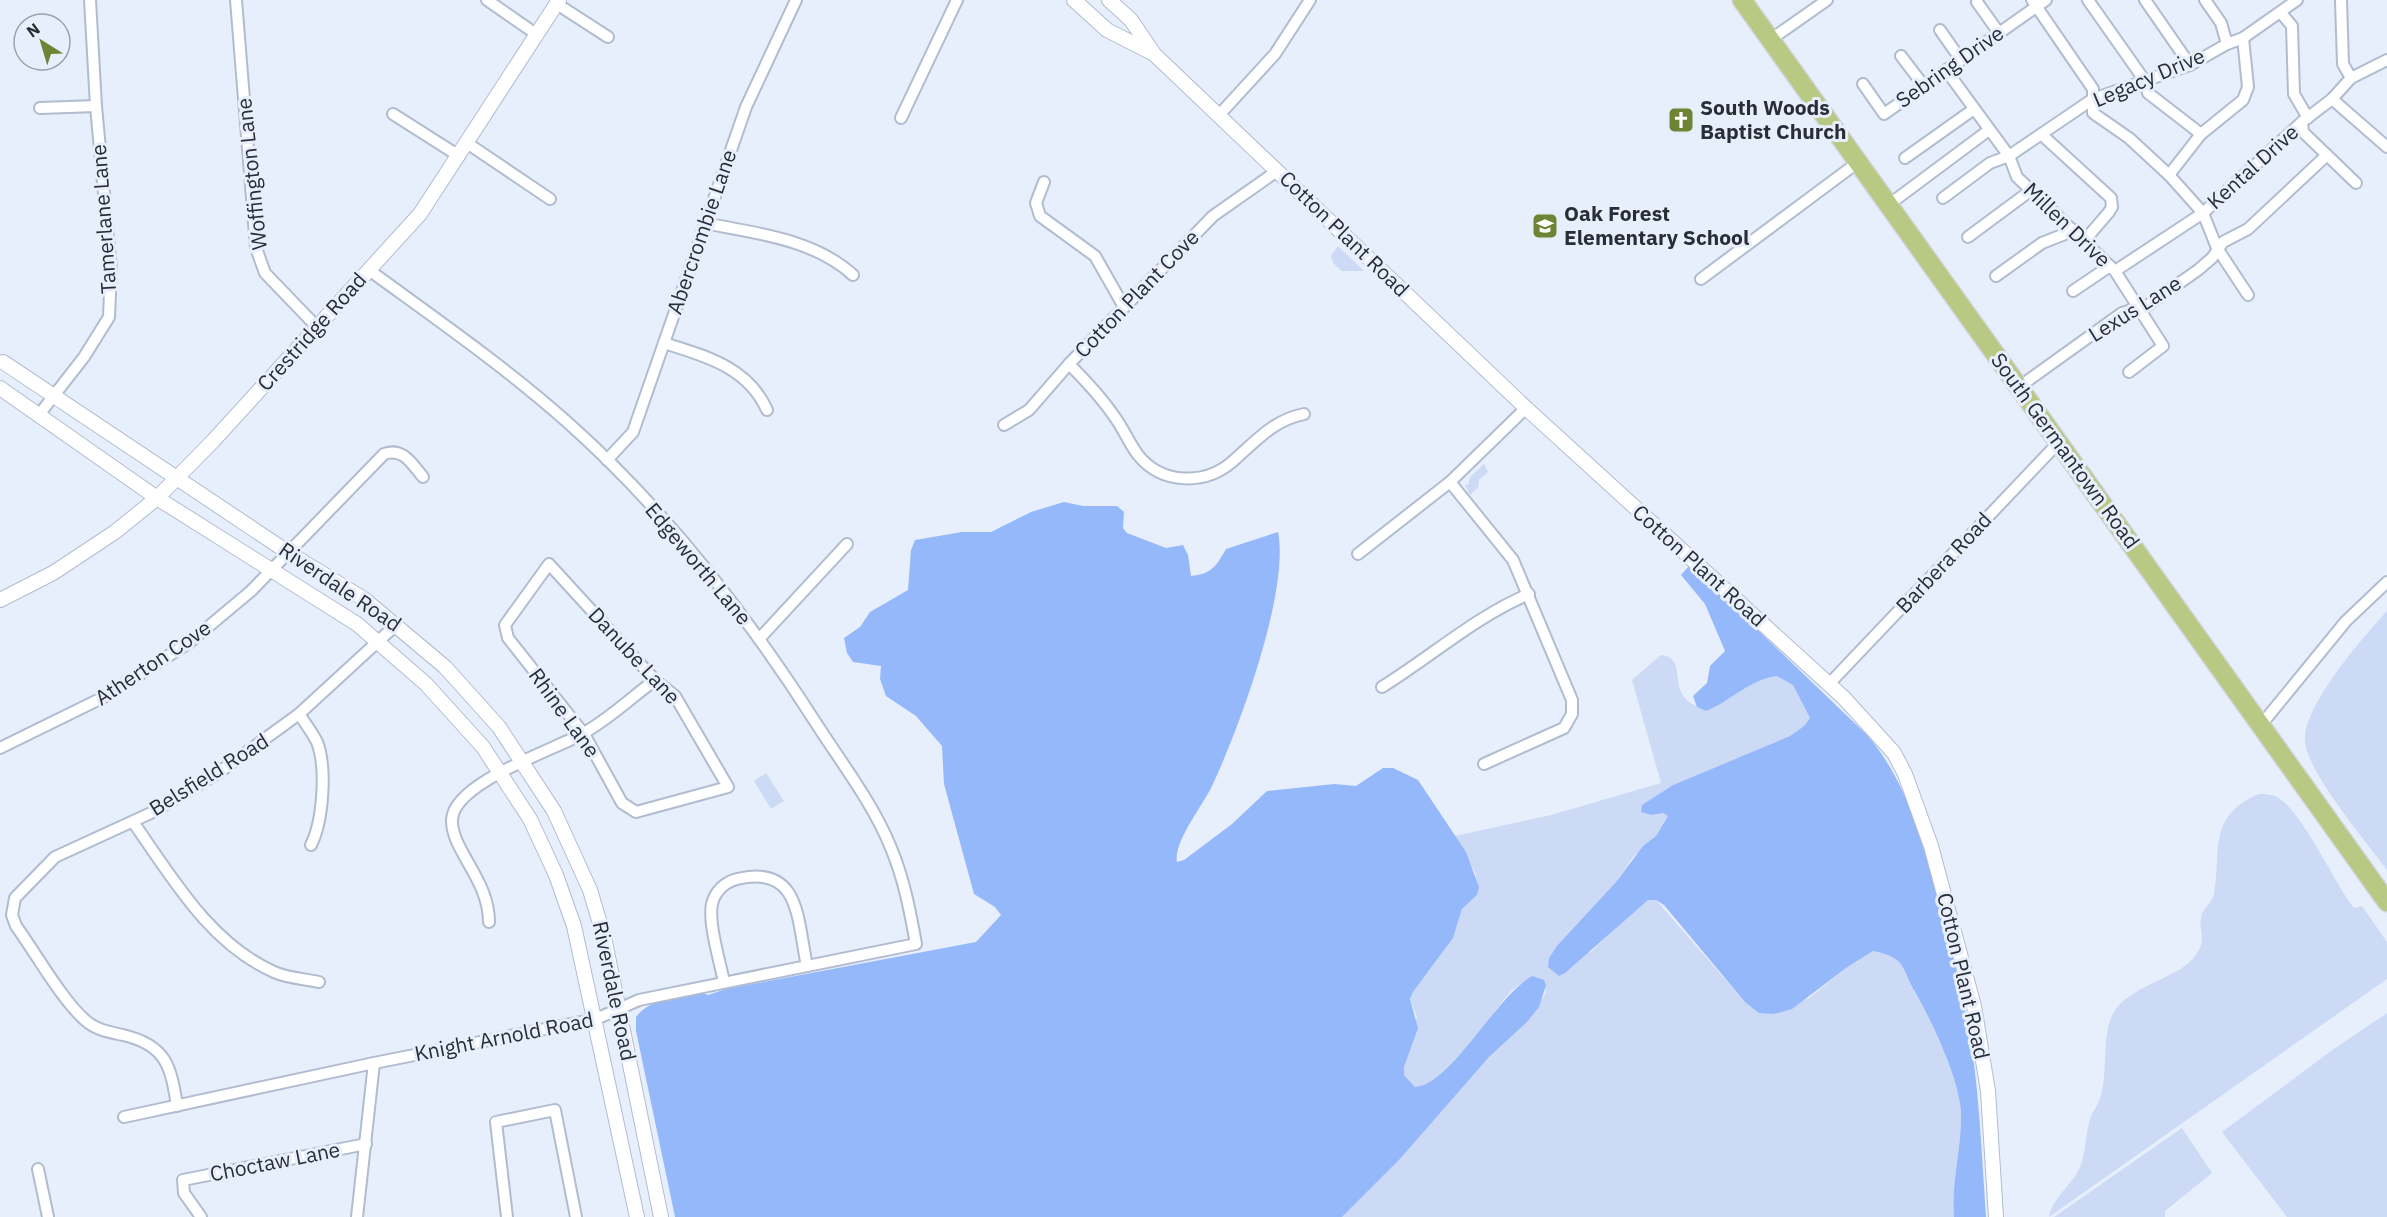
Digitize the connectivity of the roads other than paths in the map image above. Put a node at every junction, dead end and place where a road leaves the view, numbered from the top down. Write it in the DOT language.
graph roads {
  1 [pos="90,0"];
  2 [pos="236,0"];
  3 [pos="487,0"];
  4 [pos="796,0"];
  5 [pos="957,0"];
  6 [pos="1074,0"];
  7 [pos="1109,0"];
  8 [pos="1310,0"];
  9 [pos="1742,0"];
  10 [pos="1827,0"];
  11 [pos="2088,0"];
  12 [pos="2145,0"];
  13 [pos="2205,0"];
  14 [pos="2297,0"];
  15 [pos="2341,0"];
  16 [pos="558,2"];
  17 [pos="1977,2"];
  18 [pos="2038,2"];
  19 [pos="2281,13"];
  20 [pos="1940,30"];
  21 [pos="1999,33"];
  22 [pos="536,34"];
  23 [pos="608,37"];
  24 [pos="2243,38"];
  25 [pos="1770,40"];
  26 [pos="2227,44"];
  27 [pos="1154,54"];
  28 [pos="1901,56"];
  29 [pos="1961,60"];
  30 [pos="2387,60"];
  31 [pos="2190,64"];
  32 [pos="1946,70"];
  33 [pos="2351,78"];
  34 [pos="2145,81"];
  35 [pos="1863,84"];
  36 [pos="1924,86"];
  37 [pos="2093,99"];
  38 [pos="2332,99"];
  39 [pos="96,106"];
  40 [pos="40,108"];
  41 [pos="1974,109"];
  42 [pos="393,114"];
  43 [pos="1220,114"];
  44 [pos="901,118"];
  45 [pos="2305,120"];
  46 [pos="1989,130"];
  47 [pos="2041,134"];
  48 [pos="2201,134"];
  49 [pos="467,144"];
  50 [pos="2387,147"];
  51 [pos="2326,155"];
  52 [pos="459,156"];
  53 [pos="2009,156"];
  54 [pos="1905,158"];
  55 [pos="1857,163"];
  56 [pos="1277,171"];
  57 [pos="2169,175"];
  58 [pos="1044,182"];
  59 [pos="2356,183"];
  60 [pos="2030,191"];
  61 [pos="1943,198"];
  62 [pos="550,199"];
  63 [pos="1887,206"];
  64 [pos="2203,213"];
  65 [pos="704,223"];
  66 [pos="2074,230"];
  67 [pos="1968,237"];
  68 [pos="2085,240"];
  69 [pos="2217,248"];
  70 [pos="2112,268"];
  71 [pos="369,270"];
  72 [pos="853,275"];
  73 [pos="1996,276"];
  74 [pos="1701,279"];
  75 [pos="2073,291"];
  76 [pos="2248,295"];
  77 [pos="1124,307"];
  78 [pos="2137,308"];
  79 [pos="316,326"];
  80 [pos="664,343"];
  81 [pos="1,364"];
  82 [pos="1069,364"];
  83 [pos="2129,372"];
  84 [pos="2019,387"];
  85 [pos="0,388"];
  86 [pos="52,397"];
  87 [pos="1526,408"];
  88 [pos="767,410"];
  89 [pos="1304,414"];
  90 [pos="38,416"];
  91 [pos="1004,424"];
  92 [pos="2060,441"];
  93 [pos="607,460"];
  94 [pos="423,477"];
  95 [pos="176,478"];
  96 [pos="1450,482"];
  97 [pos="157,498"];
  98 [pos="847,544"];
  99 [pos="289,553"];
  100 [pos="1358,554"];
  101 [pos="549,564"];
  102 [pos="271,571"];
  103 [pos="2387,582"];
  104 [pos="1529,594"];
  105 [pos="0,600"];
  106 [pos="397,624"];
  107 [pos="759,639"];
  108 [pos="379,641"];
  109 [pos="656,680"];
  110 [pos="1829,684"];
  111 [pos="1382,687"];
  112 [pos="299,714"];
  113 [pos="2261,725"];
  114 [pos="584,734"];
  115 [pos="0,748"];
  116 [pos="523,762"];
  117 [pos="1484,764"];
  118 [pos="501,774"];
  119 [pos="728,787"];
  120 [pos="133,822"];
  121 [pos="311,845"];
  122 [pos="2387,902"];
  123 [pos="489,922"];
  124 [pos="916,944"];
  125 [pos="807,966"];
  126 [pos="319,982"];
  127 [pos="724,982"];
  128 [pos="619,1011"];
  129 [pos="596,1019"];
  130 [pos="374,1063"];
  131 [pos="177,1106"];
  132 [pos="124,1117"];
  133 [pos="366,1144"];
  134 [pos="38,1169"];
  135 [pos="48,1217"];
  136 [pos="201,1217"];
  137 [pos="357,1217"];
  138 [pos="507,1217"];
  139 [pos="576,1217"];
  140 [pos="637,1217"];
  141 [pos="661,1217"];
  142 [pos="1996,1217"];
  1 -- 39 [label="street, Tamerlane Lane"];
  2 -- 79 [label="street, Woffington Lane"];
  3 -- 22 [label="street"];
  4 -- 65 [label="street, Abercrombie Lane"];
  5 -- 44 [label="street"];
  6 -- 27 [label="street, Cotton Plant Road"];
  7 -- 27 [label="street, Cotton Plant Road"];
  8 -- 43 [label="street"];
  9 -- 25 [label="main road, South Germantown Road"];
  10 -- 25 [label="street"];
  11 -- 34 [label="street"];
  12 -- 31 [label="street"];
  13 -- 26 [label="street"];
  14 -- 19 [label="street, Legacy Drive"];
  15 -- 33 [label="street"];
  16 -- 22 [label="street, Crestridge Road"];
  16 -- 23 [label="street"];
  17 -- 21 [label="street"];
  18 -- 21 [label="street, Sebring Drive"];
  18 -- 37 [label="street"];
  19 -- 24 [label="street, Legacy Drive"];
  19 -- 45 [label="street"];
  20 -- 29 [label="street"];
  21 -- 29 [label="street, Sebring Drive"];
  22 -- 49 [label="street, Crestridge Road"];
  24 -- 26 [label="street, Legacy Drive"];
  24 -- 48 [label="street"];
  25 -- 55 [label="main road, South Germantown Road"];
  26 -- 31 [label="street, Legacy Drive"];
  27 -- 43 [label="street, Cotton Plant Road"];
  28 -- 36 [label="street"];
  29 -- 32 [label="street, Sebring Drive"];
  30 -- 33 [label="street, Kental Drive"];
  31 -- 34 [label="street, Legacy Drive"];
  32 -- 36 [label="street, Sebring Drive"];
  32 -- 41 [label="street, Millen Drive"];
  33 -- 38 [label="street, Kental Drive"];
  34 -- 37 [label="street, Legacy Drive"];
  34 -- 48 [label="street"];
  35 -- 36 [label="street, Sebring Drive"];
  37 -- 47 [label="street, Legacy Drive"];
  37 -- 57 [label="street"];
  38 -- 45 [label="street, Kental Drive"];
  38 -- 50 [label="street"];
  39 -- 40 [label="street"];
  39 -- 86 [label="street, Tamerlane Lane"];
  41 -- 46 [label="street, Millen Drive"];
  41 -- 54 [label="street"];
  42 -- 52 [label="street"];
  43 -- 56 [label="street, Cotton Plant Road"];
  45 -- 51 [label="street"];
  45 -- 64 [label="street, Kental Drive"];
  46 -- 53 [label="street, Millen Drive"];
  46 -- 63 [label="street"];
  47 -- 53 [label="street, Legacy Drive"];
  47 -- 68 [label="street"];
  48 -- 57 [label="street"];
  49 -- 52 [label="street, Crestridge Road"];
  49 -- 62 [label="street"];
  51 -- 59 [label="street"];
  51 -- 69 [label="street, Lexus Lane"];
  52 -- 71 [label="street, Crestridge Road"];
  53 -- 60 [label="street, Millen Drive"];
  53 -- 61 [label="street, Legacy Drive"];
  55 -- 63 [label="main road, South Germantown Road"];
  55 -- 74 [label="street"];
  56 -- 77 [label="street, Cotton Plant Cove"];
  56 -- 87 [label="street, Cotton Plant Road"];
  57 -- 64 [label="street"];
  58 -- 77 [label="street"];
  60 -- 66 [label="street, Millen Drive"];
  60 -- 67 [label="street"];
  63 -- 84 [label="main road, South Germantown Road"];
  64 -- 69 [label="street"];
  64 -- 70 [label="street, Kental Drive"];
  65 -- 72 [label="street"];
  65 -- 80 [label="street, Abercrombie Lane"];
  66 -- 68 [label="street, Millen Drive"];
  66 -- 73 [label="street"];
  68 -- 70 [label="street, Millen Drive"];
  69 -- 76 [label="street"];
  69 -- 78 [label="street, Lexus Lane"];
  70 -- 75 [label="street, Kental Drive"];
  70 -- 78 [label="street, Millen Drive"];
  71 -- 79 [label="street, Crestridge Road"];
  71 -- 93 [label="street, Edgeworth Lane"];
  77 -- 82 [label="street, Cotton Plant Cove"];
  78 -- 83 [label="street, Millen Drive"];
  78 -- 84 [label="street, Lexus Lane"];
  79 -- 95 [label="street, Crestridge Road"];
  80 -- 88 [label="street"];
  80 -- 93 [label="street, Abercrombie Lane"];
  81 -- 86 [label="street, Riverdale Road"];
  82 -- 89 [label="street"];
  82 -- 91 [label="street, Cotton Plant Cove"];
  84 -- 92 [label="main road, South Germantown Road"];
  85 -- 90 [label="street, Riverdale Road"];
  86 -- 90 [label="street, Tamerlane Lane"];
  86 -- 95 [label="street, Riverdale Road"];
  87 -- 96 [label="street"];
  87 -- 110 [label="street, Cotton Plant Road"];
  90 -- 97 [label="street, Riverdale Road"];
  92 -- 110 [label="street, Barbera Road"];
  92 -- 113 [label="main road, South Germantown Road"];
  93 -- 107 [label="street, Edgeworth Lane"];
  94 -- 99 [label="street, Atherton Cove"];
  95 -- 97 [label="street, Crestridge Road"];
  95 -- 99 [label="street, Riverdale Road"];
  96 -- 100 [label="street"];
  96 -- 104 [label="street"];
  97 -- 102 [label="street, Riverdale Road"];
  97 -- 105 [label="street, Crestridge Road"];
  98 -- 107 [label="street"];
  99 -- 102 [label="street, Atherton Cove"];
  99 -- 106 [label="street, Riverdale Road"];
  101 -- 109 [label="street, Danube Lane"];
  101 -- 114 [label="street, Rhine Lane"];
  102 -- 108 [label="street, Riverdale Road"];
  102 -- 115 [label="street, Atherton Cove"];
  103 -- 113 [label="street"];
  104 -- 111 [label="street"];
  104 -- 117 [label="street"];
  106 -- 108 [label="street, Belsfield Road"];
  106 -- 116 [label="street, Riverdale Road"];
  107 -- 124 [label="street, Edgeworth Lane"];
  108 -- 112 [label="street, Belsfield Road"];
  108 -- 118 [label="street, Riverdale Road"];
  109 -- 114 [label="street"];
  109 -- 119 [label="street, Danube Lane"];
  110 -- 142 [label="street, Cotton Plant Road"];
  112 -- 120 [label="street, Belsfield Road"];
  112 -- 121 [label="street"];
  113 -- 122 [label="main road, South Germantown Road"];
  114 -- 116 [label="street"];
  114 -- 119 [label="street, Rhine Lane"];
  116 -- 118 [label="street"];
  116 -- 128 [label="street, Riverdale Road"];
  118 -- 123 [label="street"];
  118 -- 129 [label="street, Riverdale Road"];
  120 -- 126 [label="street"];
  120 -- 131 [label="street, Belsfield Road"];
  124 -- 125 [label="street, Knight Arnold Road"];
  125 -- 127 [label="street, Knight Arnold Road"];
  125 -- 127 [label="street"];
  127 -- 128 [label="street, Knight Arnold Road"];
  128 -- 129 [label="street, Knight Arnold Road"];
  128 -- 141 [label="street, Riverdale Road"];
  129 -- 130 [label="street, Knight Arnold Road"];
  129 -- 140 [label="street, Riverdale Road"];
  130 -- 131 [label="street, Knight Arnold Road"];
  130 -- 133 [label="street"];
  131 -- 132 [label="street, Knight Arnold Road"];
  133 -- 136 [label="street, Choctaw Lane"];
  133 -- 137 [label="street"];
  134 -- 135 [label="street"];
  138 -- 139 [label="street"];
}
